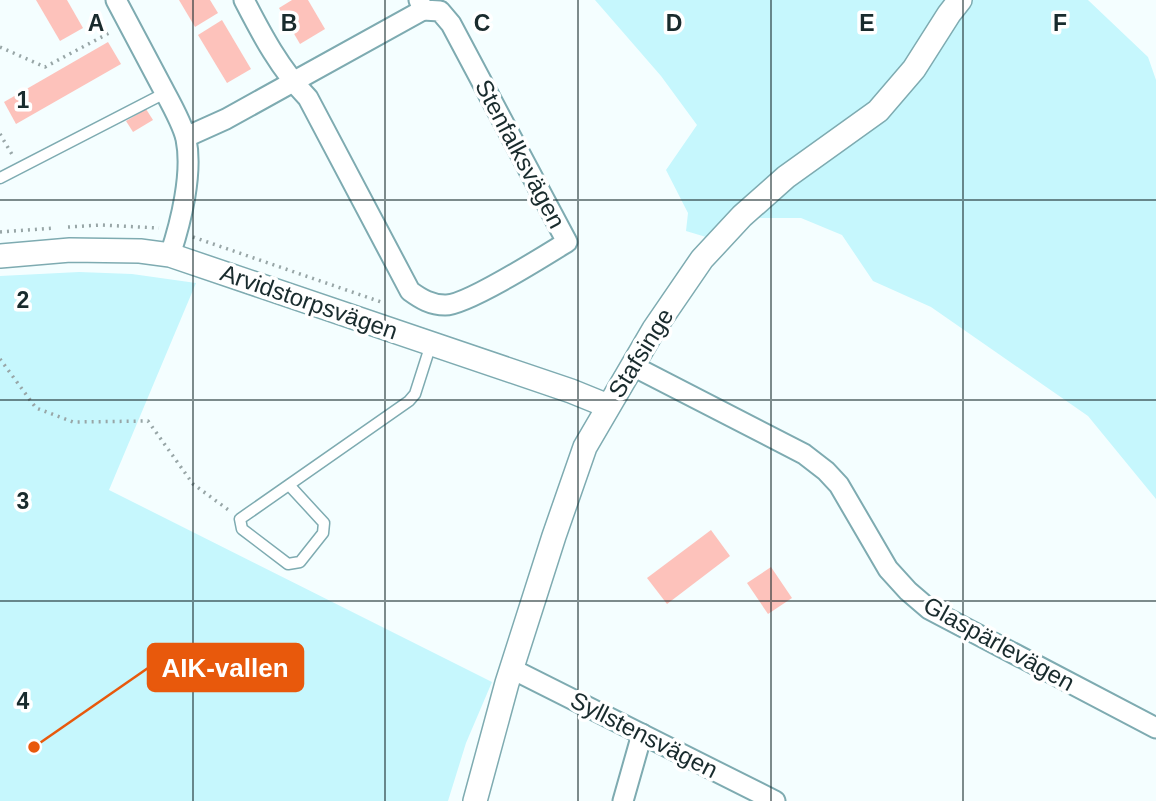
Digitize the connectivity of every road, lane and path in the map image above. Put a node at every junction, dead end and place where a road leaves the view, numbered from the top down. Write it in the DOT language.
graph roads {
  1 [pos="116,0"];
  2 [pos="244,0"];
  3 [pos="960,0"];
  4 [pos="421,5"];
  5 [pos="128,23"];
  6 [pos="0,47"];
  7 [pos="293,83"];
  8 [pos="165,93"];
  9 [pos="0,134"];
  10 [pos="186,137"];
  11 [pos="20,167"];
  12 [pos="0,178"];
  13 [pos="170,255"];
  14 [pos="0,256"];
  15 [pos="431,344"];
  16 [pos="0,359"];
  17 [pos="633,366"];
  18 [pos="608,406"];
  19 [pos="289,485"];
  20 [pos="240,519"];
  21 [pos="512,669"];
  22 [pos="1156,729"];
  23 [pos="642,734"];
  24 [pos="475,801"];
  25 [pos="622,801"];
  26 [pos="775,801"];
  1 -- 5 [label="street"];
  2 -- 7 [label="street, Stenfalksvägen"];
  3 -- 17 [label="street, Stafsinge"];
  4 -- 7 [label="street, Stenfalksvägen"];
  4 -- 7 [label="street, Stenfalksvägen"];
  5 -- 6 [label="path"];
  5 -- 8 [label="street"];
  7 -- 10 [label="street, Stenfalksvägen"];
  8 -- 10 [label="street"];
  8 -- 11 [label="lane"];
  9 -- 11 [label="path"];
  10 -- 13 [label="street"];
  11 -- 12 [label="lane"];
  13 -- 14 [label="street, Arvidstorpsvägen"];
  13 -- 15 [label="street, Arvidstorpsvägen"];
  15 -- 18 [label="street, Arvidstorpsvägen"];
  15 -- 19 [label="lane"];
  16 -- 20 [label="path"];
  17 -- 18 [label="street, Stafsinge"];
  17 -- 22 [label="street, Glaspärlevägen"];
  18 -- 21 [label="street, Stafsinge"];
  19 -- 20 [label="lane"];
  19 -- 20 [label="lane"];
  21 -- 23 [label="street, Syllstensvägen"];
  21 -- 24 [label="street, Stafsinge"];
  23 -- 25 [label="street"];
  23 -- 26 [label="street, Syllstensvägen"];
}
